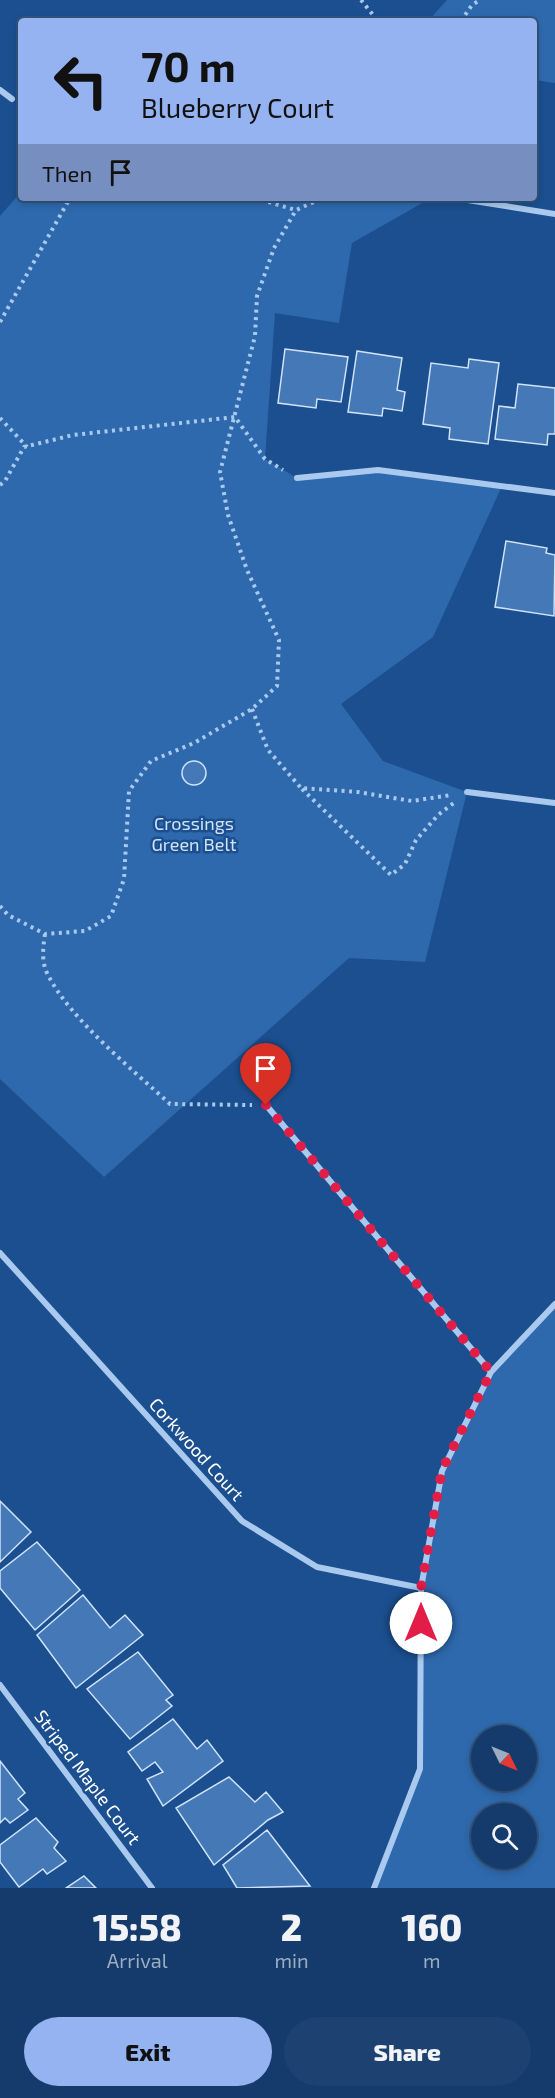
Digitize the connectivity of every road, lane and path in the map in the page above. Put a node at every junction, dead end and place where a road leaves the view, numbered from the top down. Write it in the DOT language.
graph roads {
  1 [pos="361,0"];
  2 [pos="480,0"];
  3 [pos="376,18"];
  4 [pos="463,18"];
  5 [pos="0,90"];
  6 [pos="12,99"];
  7 [pos="68,201"];
  8 [pos="264,201"];
  9 [pos="316,201"];
  10 [pos="475,201"];
  11 [pos="296,210"];
  12 [pos="555,213"];
  13 [pos="0,322"];
  14 [pos="235,417"];
  15 [pos="0,418"];
  16 [pos="27,447"];
  17 [pos="297,478"];
  18 [pos="0,485"];
  19 [pos="555,493"];
  20 [pos="252,709"];
  21 [pos="301,788"];
  22 [pos="467,792"];
  23 [pos="555,803"];
  24 [pos="0,906"];
  25 [pos="45,934"];
  26 [pos="266,1105"];
  27 [pos="0,1253"];
  28 [pos="555,1304"];
  29 [pos="491,1372"];
  30 [pos="421,1588"];
  31 [pos="0,1685"];
  32 [pos="152,1888"];
  33 [pos="374,1888"];
  1 -- 3 [label="path"];
  2 -- 4 [label="path"];
  5 -- 6 [label="street"];
  7 -- 13 [label="path"];
  8 -- 11 [label="path"];
  9 -- 11 [label="path"];
  10 -- 12 [label="street"];
  11 -- 14 [label="path"];
  14 -- 16 [label="path"];
  14 -- 17 [label="path"];
  14 -- 20 [label="path"];
  15 -- 16 [label="path"];
  16 -- 18 [label="path"];
  17 -- 19 [label="street"];
  20 -- 21 [label="path"];
  20 -- 25 [label="path"];
  21 -- 22 [label="path"];
  21 -- 22 [label="path"];
  22 -- 23 [label="street"];
  24 -- 25 [label="path"];
  25 -- 26 [label="path"];
  26 -- 29 [label="street"];
  27 -- 30 [label="street, Corkwood Court"];
  28 -- 29 [label="street"];
  29 -- 30 [label="street"];
  30 -- 33 [label="street"];
  31 -- 32 [label="street, Striped Maple Court"];
}
